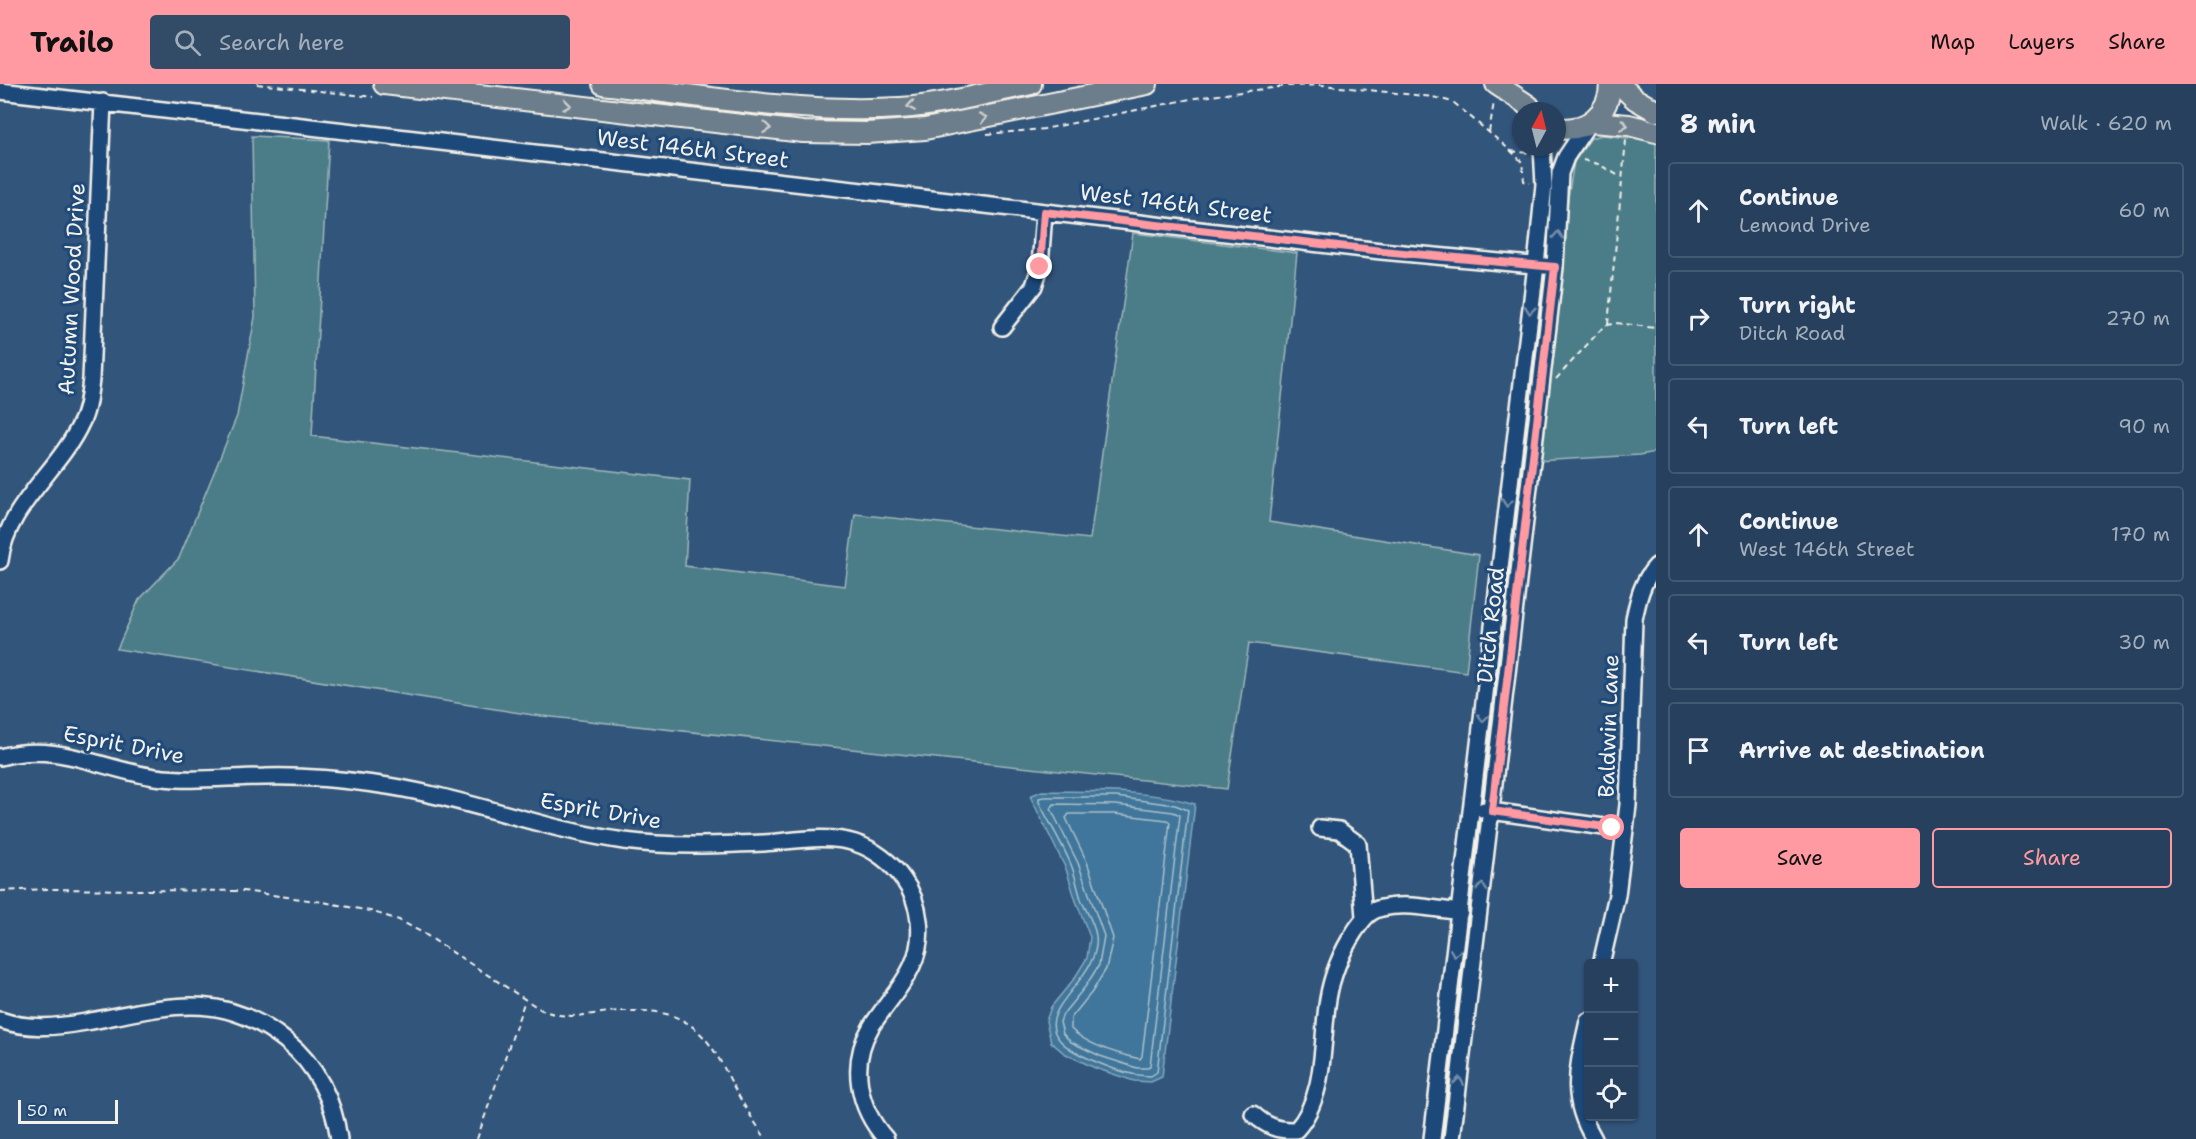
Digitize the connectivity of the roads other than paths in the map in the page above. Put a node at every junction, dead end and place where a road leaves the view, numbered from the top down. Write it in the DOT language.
graph roads {
  1 [pos="384,84"];
  2 [pos="603,84"];
  3 [pos="1031,84"];
  4 [pos="1147,84"];
  5 [pos="1524,84"];
  6 [pos="1610,84"];
  7 [pos="1619,84"];
  8 [pos="0,91"];
  9 [pos="1495,91"];
  10 [pos="103,102"];
  11 [pos="1517,102"];
  12 [pos="1528,102"];
  13 [pos="1656,111"];
  14 [pos="1590,123"];
  15 [pos="1566,128"];
  16 [pos="1656,132"];
  17 [pos="1538,156"];
  18 [pos="1044,212"];
  19 [pos="1536,265"];
  20 [pos="1555,267"];
  21 [pos="1002,327"];
  22 [pos="0,561"];
  23 [pos="1656,566"];
  24 [pos="0,757"];
  25 [pos="1472,809"];
  26 [pos="1492,811"];
  27 [pos="1320,828"];
  28 [pos="1625,830"];
  29 [pos="1460,912"];
  30 [pos="1364,917"];
  31 [pos="1602,959"];
  32 [pos="0,1020"];
  33 [pos="1584,1042"];
  34 [pos="1253,1114"];
  35 [pos="339,1139"];
  36 [pos="886,1139"];
  37 [pos="1432,1139"];
  38 [pos="1452,1139"];
  39 [pos="1594,1139"];
  1 -- 4 [label="main road, West 146th Street, one-way"];
  3 -- 2 [label="main road, one-way"];
  5 -- 12 [label="main road"];
  6 -- 14 [label="main road"];
  7 -- 13 [label="main road"];
  8 -- 10 [label="street, West 146th Street"];
  9 -- 11 [label="main road"];
  10 -- 18 [label="street, West 146th Street"];
  10 -- 22 [label="street, Autumn Wood Drive"];
  14 -- 15 [label="main road"];
  14 -- 16 [label="main road, one-way"];
  20 -- 14 [label="street, Ditch Road, one-way"];
  17 -- 19 [label="street, Ditch Road"];
  18 -- 19 [label="street, West 146th Street"];
  18 -- 21 [label="street"];
  19 -- 20 [label="street, West 146th Street"];
  19 -- 25 [label="street, Ditch Road, one-way"];
  20 -- 26 [label="street, Ditch Road"];
  23 -- 28 [label="street, Baldwin Lane"];
  24 -- 36 [label="street, Esprit Drive"];
  25 -- 26 [label="street"];
  25 -- 29 [label="street, Ditch Road"];
  26 -- 28 [label="street"];
  38 -- 26 [label="street, Ditch Road, one-way"];
  27 -- 30 [label="street"];
  28 -- 31 [label="street, Baldwin Lane"];
  29 -- 30 [label="street"];
  29 -- 37 [label="street, Ditch Road, one-way"];
  30 -- 34 [label="street"];
  32 -- 35 [label="street"];
  33 -- 39 [label="street"];
}
